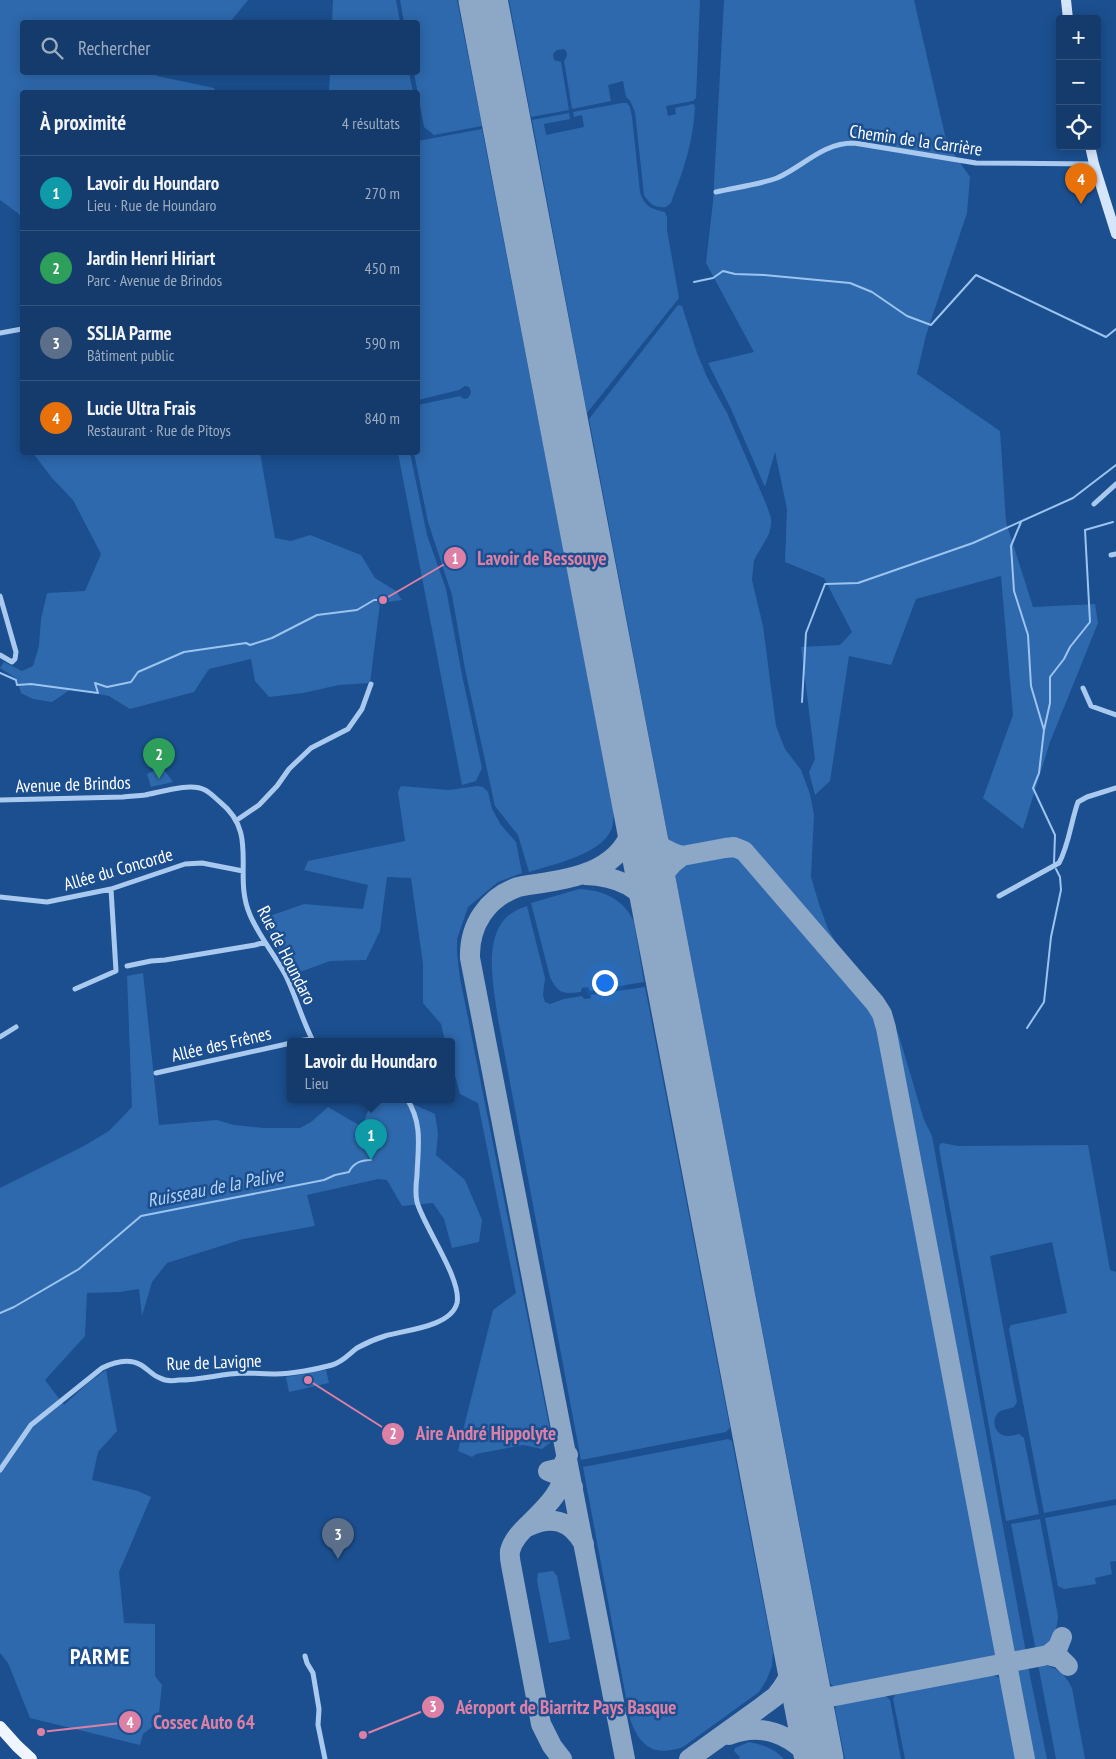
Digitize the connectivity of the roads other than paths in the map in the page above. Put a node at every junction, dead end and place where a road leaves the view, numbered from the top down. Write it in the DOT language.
graph roads {
  1 [pos="1066,0"];
  2 [pos="1068,15"];
  3 [pos="1091,150"];
  4 [pos="1094,164"];
  5 [pos="716,192"];
  6 [pos="1116,234"];
  7 [pos="20,329"];
  8 [pos="0,333"];
  9 [pos="1116,484"];
  10 [pos="1094,504"];
  11 [pos="0,596"];
  12 [pos="0,655"];
  13 [pos="371,684"];
  14 [pos="1082,688"];
  15 [pos="1116,715"];
  16 [pos="1116,788"];
  17 [pos="0,800"];
  18 [pos="236,820"];
  19 [pos="243,871"];
  20 [pos="111,888"];
  21 [pos="999,896"];
  22 [pos="0,897"];
  23 [pos="265,942"];
  24 [pos="127,966"];
  25 [pos="75,989"];
  26 [pos="16,1027"];
  27 [pos="0,1037"];
  28 [pos="311,1038"];
  29 [pos="287,1043"];
  30 [pos="156,1073"];
  31 [pos="410,1103"];
  32 [pos="0,1470"];
  33 [pos="305,1656"];
  34 [pos="0,1726"];
  35 [pos="31,1759"];
  36 [pos="324,1759"];
  1 -- 2 [label="street"];
  3 -- 4 [label="street"];
  4 -- 5 [label="street, Chemin de la Carrière"];
  4 -- 6 [label="street"];
  7 -- 8 [label="street"];
  9 -- 10 [label="street"];
  11 -- 12 [label="street"];
  13 -- 18 [label="street"];
  14 -- 15 [label="street"];
  16 -- 21 [label="street"];
  17 -- 18 [label="street, Avenue de Brindos"];
  18 -- 19 [label="street, Rue de Houndaro"];
  19 -- 20 [label="street, Allée du Concorde"];
  19 -- 23 [label="street, Rue de Houndaro"];
  20 -- 22 [label="street, Allée du Concorde"];
  20 -- 25 [label="street"];
  23 -- 24 [label="street"];
  23 -- 28 [label="street, Rue de Houndaro"];
  26 -- 27 [label="street"];
  29 -- 30 [label="street, Allée des Frênes"];
  31 -- 32 [label="street, Rue de Lavigne"];
  33 -- 36 [label="street"];
  34 -- 35 [label="main road"];
}
